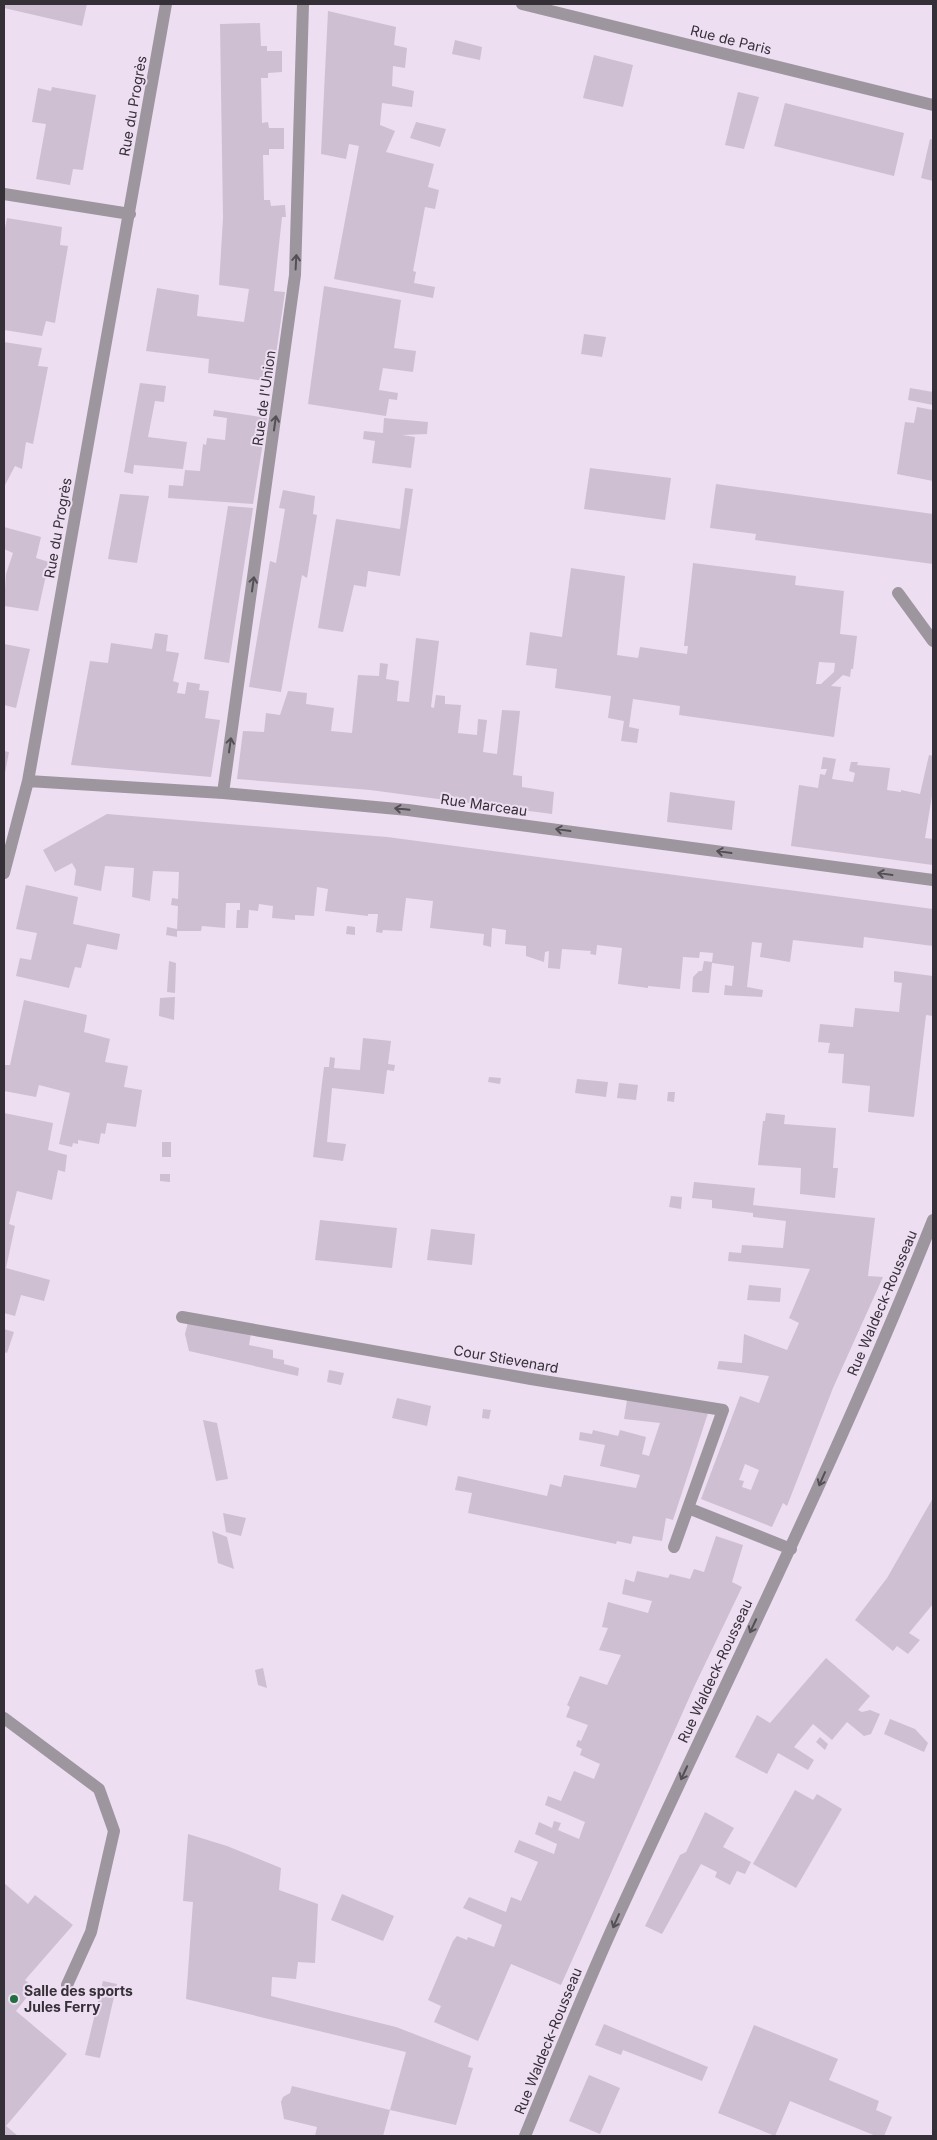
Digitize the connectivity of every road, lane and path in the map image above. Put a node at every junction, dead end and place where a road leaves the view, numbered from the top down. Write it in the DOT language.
graph roads {
  1 [pos="166,4"];
  2 [pos="303,4"];
  3 [pos="522,4"];
  4 [pos="933,105"];
  5 [pos="4,194"];
  6 [pos="130,214"];
  7 [pos="898,593"];
  8 [pos="933,641"];
  9 [pos="28,781"];
  10 [pos="223,793"];
  11 [pos="7,845"];
  12 [pos="4,873"];
  13 [pos="933,880"];
  14 [pos="933,1220"];
  15 [pos="182,1317"];
  16 [pos="688,1508"];
  17 [pos="674,1547"];
  18 [pos="791,1549"];
  19 [pos="4,1718"];
  20 [pos="67,1984"];
  21 [pos="525,2136"];
  1 -- 6 [label="street, Rue du Progrès"];
  10 -- 2 [label="street, Rue de l'Union, one-way"];
  3 -- 4 [label="street, Rue de Paris"];
  5 -- 6 [label="street"];
  6 -- 9 [label="street, Rue du Progrès"];
  7 -- 8 [label="street"];
  9 -- 10 [label="street, Rue Marceau"];
  9 -- 11 [label="street, Rue du Progrès"];
  13 -- 10 [label="street, Rue Marceau, one-way"];
  11 -- 12 [label="street, Rue du Progrès"];
  14 -- 18 [label="street, Rue Waldeck-Rousseau, one-way"];
  15 -- 16 [label="street, Cour Stievenard"];
  16 -- 17 [label="street, Cour Stievenard"];
  16 -- 18 [label="street"];
  18 -- 21 [label="street, Rue Waldeck-Rousseau, one-way"];
  19 -- 20 [label="street"];
}
